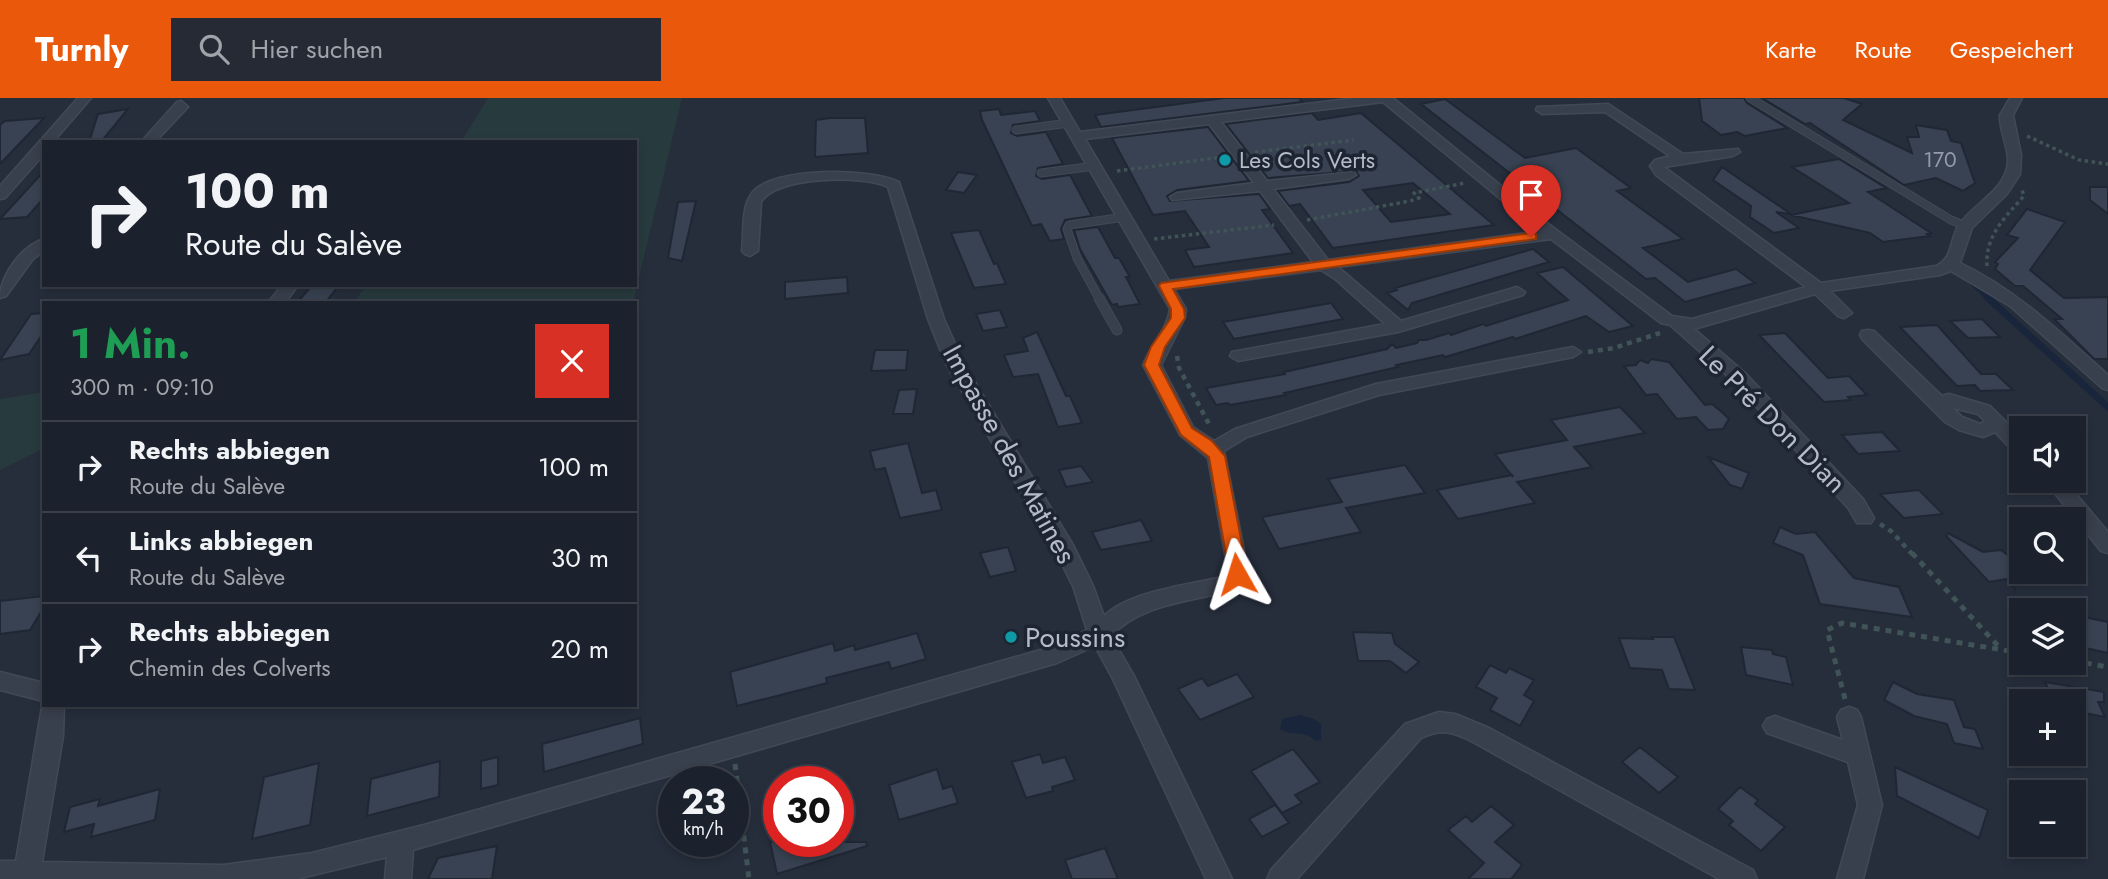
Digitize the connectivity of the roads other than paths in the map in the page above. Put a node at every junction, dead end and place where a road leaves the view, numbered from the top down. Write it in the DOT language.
graph roads {
  1 [pos="85,98"];
  2 [pos="1054,98"];
  3 [pos="1386,98"];
  4 [pos="1750,98"];
  5 [pos="2016,98"];
  6 [pos="181,105"];
  7 [pos="1542,110"];
  8 [pos="1212,119"];
  9 [pos="1016,130"];
  10 [pos="1073,130"];
  11 [pos="48,140"];
  12 [pos="149,140"];
  13 [pos="42,146"];
  14 [pos="1733,152"];
  15 [pos="1678,159"];
  16 [pos="1094,166"];
  17 [pos="1041,173"];
  18 [pos="1349,175"];
  19 [pos="1264,187"];
  20 [pos="0,195"];
  21 [pos="1177,197"];
  22 [pos="1125,217"];
  23 [pos="1966,226"];
  24 [pos="1555,234"];
  25 [pos="42,245"];
  26 [pos="750,251"];
  27 [pos="1324,265"];
  28 [pos="1952,265"];
  29 [pos="1165,286"];
  30 [pos="288,287"];
  31 [pos="1818,288"];
  32 [pos="1517,292"];
  33 [pos="0,293"];
  34 [pos="278,301"];
  35 [pos="1844,313"];
  36 [pos="1680,325"];
  37 [pos="1398,327"];
  38 [pos="1117,330"];
  39 [pos="1868,335"];
  40 [pos="1573,352"];
  41 [pos="1238,356"];
  42 [pos="2108,384"];
  43 [pos="2009,436"];
  44 [pos="1212,450"];
  45 [pos="2064,493"];
  46 [pos="1864,518"];
  47 [pos="2108,546"];
  48 [pos="1099,634"];
  49 [pos="0,681"];
  50 [pos="42,692"];
  51 [pos="53,707"];
  52 [pos="1849,717"];
  53 [pos="1775,726"];
  54 [pos="1859,756"];
  55 [pos="401,842"];
  56 [pos="0,873"];
  57 [pos="27,874"];
  58 [pos="276,875"];
  59 [pos="233,877"];
  60 [pos="398,879"];
  61 [pos="1219,879"];
  62 [pos="1280,879"];
  63 [pos="1744,879"];
  64 [pos="1850,879"];
  1 -- 11 [label="street"];
  2 -- 10 [label="street"];
  3 -- 8 [label="street"];
  3 -- 24 [label="street, Le Pré Don Dian"];
  4 -- 23 [label="lane"];
  5 -- 23 [label="street"];
  6 -- 12 [label="street"];
  7 -- 15 [label="street"];
  8 -- 10 [label="street"];
  8 -- 19 [label="street"];
  9 -- 10 [label="lane"];
  10 -- 16 [label="street"];
  13 -- 20 [label="street"];
  14 -- 15 [label="street"];
  15 -- 31 [label="street"];
  16 -- 17 [label="lane"];
  16 -- 22 [label="street"];
  18 -- 19 [label="street"];
  19 -- 21 [label="street"];
  19 -- 27 [label="street"];
  22 -- 29 [label="street"];
  22 -- 38 [label="lane"];
  23 -- 28 [label="street"];
  24 -- 27 [label="street"];
  24 -- 36 [label="street, Le Pré Don Dian"];
  25 -- 33 [label="street"];
  26 -- 48 [label="street, Impasse des Matines"];
  27 -- 29 [label="street"];
  27 -- 37 [label="street"];
  28 -- 31 [label="street"];
  28 -- 42 [label="street"];
  29 -- 44 [label="street"];
  30 -- 34 [label="street"];
  31 -- 35 [label="street"];
  31 -- 36 [label="street"];
  32 -- 37 [label="street"];
  36 -- 46 [label="street, Le Pré Don Dian"];
  37 -- 41 [label="street"];
  39 -- 43 [label="street"];
  40 -- 44 [label="street"];
  44 -- 48 [label="street"];
  45 -- 47 [label="street"];
  48 -- 55 [label="street"];
  48 -- 61 [label="street"];
  49 -- 50 [label="street"];
  51 -- 57 [label="street"];
  52 -- 54 [label="street"];
  53 -- 54 [label="street"];
  54 -- 64 [label="street"];
  55 -- 58 [label="street"];
  55 -- 60 [label="street"];
  56 -- 57 [label="street"];
  57 -- 59 [label="street"];
  58 -- 59 [label="street"];
  62 -- 63 [label="street"];
}
